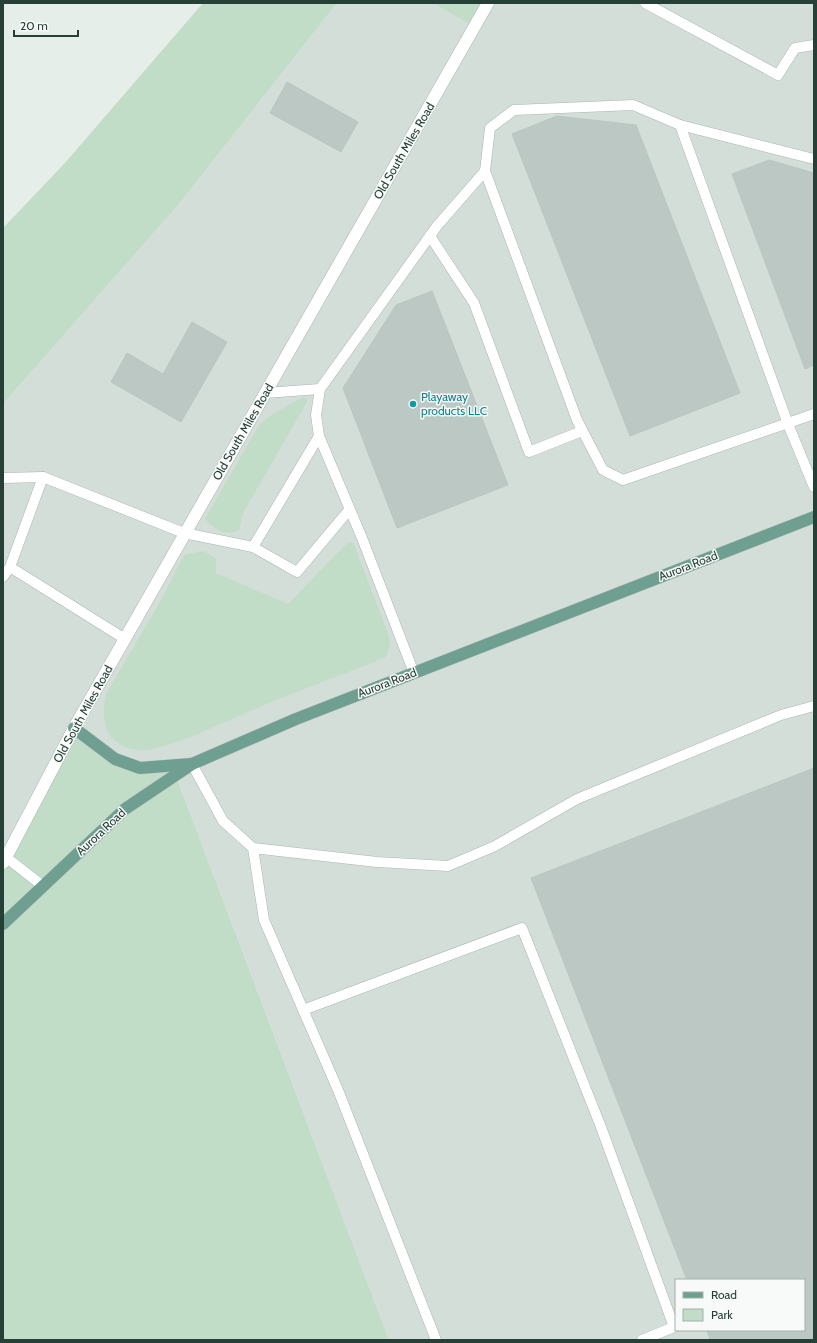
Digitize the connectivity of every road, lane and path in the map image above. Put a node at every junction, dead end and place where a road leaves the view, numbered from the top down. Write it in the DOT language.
graph roads {
  1 [pos="488,3"];
  2 [pos="645,3"];
  3 [pos="814,45"];
  4 [pos="680,125"];
  5 [pos="814,159"];
  6 [pos="485,171"];
  7 [pos="430,236"];
  8 [pos="320,389"];
  9 [pos="266,392"];
  10 [pos="814,414"];
  11 [pos="788,424"];
  12 [pos="582,431"];
  13 [pos="319,436"];
  14 [pos="43,477"];
  15 [pos="3,478"];
  16 [pos="814,487"];
  17 [pos="349,510"];
  18 [pos="814,517"];
  19 [pos="184,533"];
  20 [pos="253,547"];
  21 [pos="10,567"];
  22 [pos="3,576"];
  23 [pos="125,639"];
  24 [pos="414,673"];
  25 [pos="814,706"];
  26 [pos="74,728"];
  27 [pos="192,764"];
  28 [pos="253,848"];
  29 [pos="4,858"];
  30 [pos="43,886"];
  31 [pos="3,924"];
  32 [pos="303,1010"];
  33 [pos="436,1340"];
  34 [pos="642,1340"];
  1 -- 9 [label="street, Old South Miles Road"];
  2 -- 3 [label="lane"];
  4 -- 5 [label="lane"];
  4 -- 6 [label="lane"];
  4 -- 11 [label="lane"];
  6 -- 7 [label="lane"];
  6 -- 12 [label="lane"];
  7 -- 8 [label="lane"];
  7 -- 12 [label="lane"];
  8 -- 9 [label="lane"];
  8 -- 13 [label="lane"];
  9 -- 19 [label="street, Old South Miles Road"];
  10 -- 11 [label="lane"];
  11 -- 12 [label="lane"];
  11 -- 16 [label="lane"];
  13 -- 17 [label="lane"];
  13 -- 20 [label="lane"];
  14 -- 15 [label="lane"];
  14 -- 19 [label="lane"];
  14 -- 21 [label="lane"];
  17 -- 20 [label="lane"];
  17 -- 24 [label="lane"];
  18 -- 24 [label="main road, Aurora Road"];
  19 -- 20 [label="lane"];
  19 -- 23 [label="street, Old South Miles Road"];
  21 -- 22 [label="lane"];
  21 -- 23 [label="lane"];
  23 -- 26 [label="street, Old South Miles Road"];
  24 -- 27 [label="main road, Aurora Road"];
  25 -- 28 [label="lane"];
  26 -- 27 [label="main road"];
  26 -- 29 [label="street, Old South Miles Road"];
  27 -- 28 [label="lane"];
  27 -- 30 [label="main road, Aurora Road"];
  28 -- 32 [label="lane"];
  29 -- 30 [label="lane"];
  30 -- 31 [label="main road, Aurora Road"];
  32 -- 33 [label="lane"];
  32 -- 34 [label="lane"];
}
